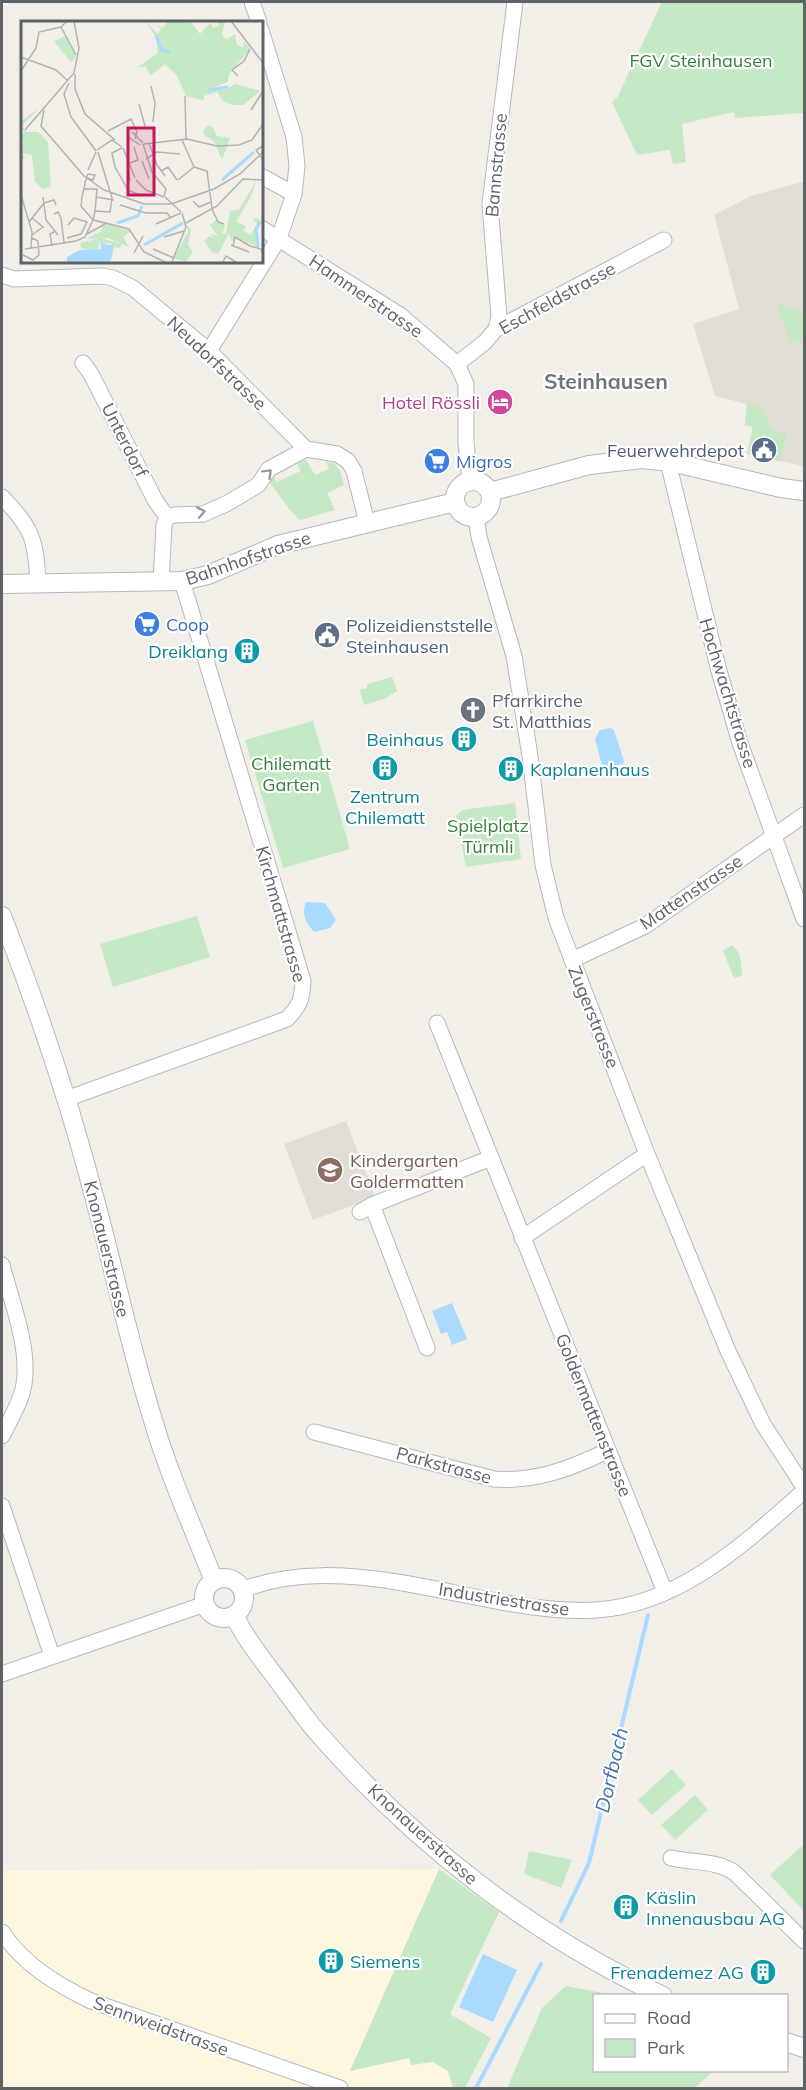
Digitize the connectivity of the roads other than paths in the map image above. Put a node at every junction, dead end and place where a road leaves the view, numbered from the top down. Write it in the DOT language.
graph roads {
  1 [pos="252,2"];
  2 [pos="515,2"];
  3 [pos="259,21"];
  4 [pos="262,33"];
  5 [pos="262,177"];
  6 [pos="294,194"];
  7 [pos="262,229"];
  8 [pos="279,238"];
  9 [pos="664,240"];
  10 [pos="8,277"];
  11 [pos="496,328"];
  12 [pos="209,351"];
  13 [pos="83,363"];
  14 [pos="457,364"];
  15 [pos="306,448"];
  16 [pos="671,462"];
  17 [pos="470,481"];
  18 [pos="804,490"];
  19 [pos="490,492"];
  20 [pos="2,497"];
  21 [pos="455,502"];
  22 [pos="167,517"];
  23 [pos="476,517"];
  24 [pos="367,523"];
  25 [pos="161,582"];
  26 [pos="182,582"];
  27 [pos="2,584"];
  28 [pos="38,584"];
  29 [pos="804,815"];
  30 [pos="774,835"];
  31 [pos="2,916"];
  32 [pos="804,919"];
  33 [pos="572,960"];
  34 [pos="437,1023"];
  35 [pos="66,1099"];
  36 [pos="647,1154"];
  37 [pos="491,1158"];
  38 [pos="522,1238"];
  39 [pos="2,1265"];
  40 [pos="426,1348"];
  41 [pos="315,1432"];
  42 [pos="2,1436"];
  43 [pos="607,1451"];
  44 [pos="804,1489"];
  45 [pos="2,1506"];
  46 [pos="213,1581"];
  47 [pos="242,1590"];
  48 [pos="665,1592"];
  49 [pos="205,1604"];
  50 [pos="234,1615"];
  51 [pos="52,1656"];
  52 [pos="2,1674"];
  53 [pos="671,1858"];
  54 [pos="2,1932"];
  55 [pos="804,1941"];
  56 [pos="661,1994"];
  57 [pos="788,2043"];
  58 [pos="804,2048"];
  59 [pos="340,2088"];
  1 -- 3 [label="street"];
  2 -- 11 [label="street, Bannstrasse"];
  4 -- 6 [label="street"];
  5 -- 6 [label="street"];
  6 -- 8 [label="street"];
  7 -- 8 [label="street, Hammerstrasse"];
  8 -- 12 [label="street"];
  8 -- 14 [label="street, Hammerstrasse"];
  9 -- 11 [label="street, Eschfeldstrasse"];
  10 -- 12 [label="street, Neudorfstrasse"];
  11 -- 14 [label="street, Eschfeldstrasse"];
  12 -- 15 [label="street, Neudorfstrasse"];
  13 -- 22 [label="street, Unterdorf"];
  14 -- 17 [label="street"];
  22 -- 15 [label="street, one-way"];
  15 -- 24 [label="street"];
  16 -- 18 [label="street"];
  16 -- 19 [label="street"];
  16 -- 30 [label="street, Hochwachtstrasse"];
  17 -- 19 [label="street"];
  17 -- 21 [label="street"];
  19 -- 23 [label="street"];
  20 -- 28 [label="street"];
  21 -- 23 [label="street"];
  21 -- 24 [label="street, Bahnhofstrasse"];
  22 -- 25 [label="street"];
  23 -- 33 [label="street, Zugerstrasse"];
  24 -- 26 [label="street, Bahnhofstrasse"];
  25 -- 26 [label="street, Bahnhofstrasse"];
  25 -- 28 [label="street, Bahnhofstrasse"];
  26 -- 35 [label="street, Kirchmattstrasse"];
  27 -- 28 [label="street, Bahnhofstrasse"];
  29 -- 30 [label="street, Mattenstrasse"];
  30 -- 32 [label="street, Hochwachtstrasse"];
  30 -- 33 [label="street, Mattenstrasse"];
  31 -- 35 [label="street, Knonauerstrasse"];
  33 -- 36 [label="street, Zugerstrasse"];
  34 -- 37 [label="street, Goldermattenstrasse"];
  35 -- 46 [label="street, Knonauerstrasse"];
  36 -- 38 [label="street"];
  36 -- 44 [label="street, Zugerstrasse"];
  37 -- 38 [label="street, Goldermattenstrasse"];
  37 -- 40 [label="street"];
  38 -- 43 [label="street, Goldermattenstrasse"];
  39 -- 42 [label="street"];
  41 -- 43 [label="street, Parkstrasse"];
  43 -- 48 [label="street, Goldermattenstrasse"];
  44 -- 48 [label="street, Industriestrasse"];
  45 -- 51 [label="street"];
  46 -- 47 [label="street"];
  46 -- 49 [label="street"];
  47 -- 48 [label="street, Industriestrasse"];
  47 -- 50 [label="street"];
  49 -- 50 [label="street"];
  49 -- 51 [label="street"];
  50 -- 56 [label="street, Knonauerstrasse"];
  51 -- 52 [label="street"];
  53 -- 55 [label="street"];
  54 -- 59 [label="street, Sennweidstrasse"];
  57 -- 58 [label="street"];
}
